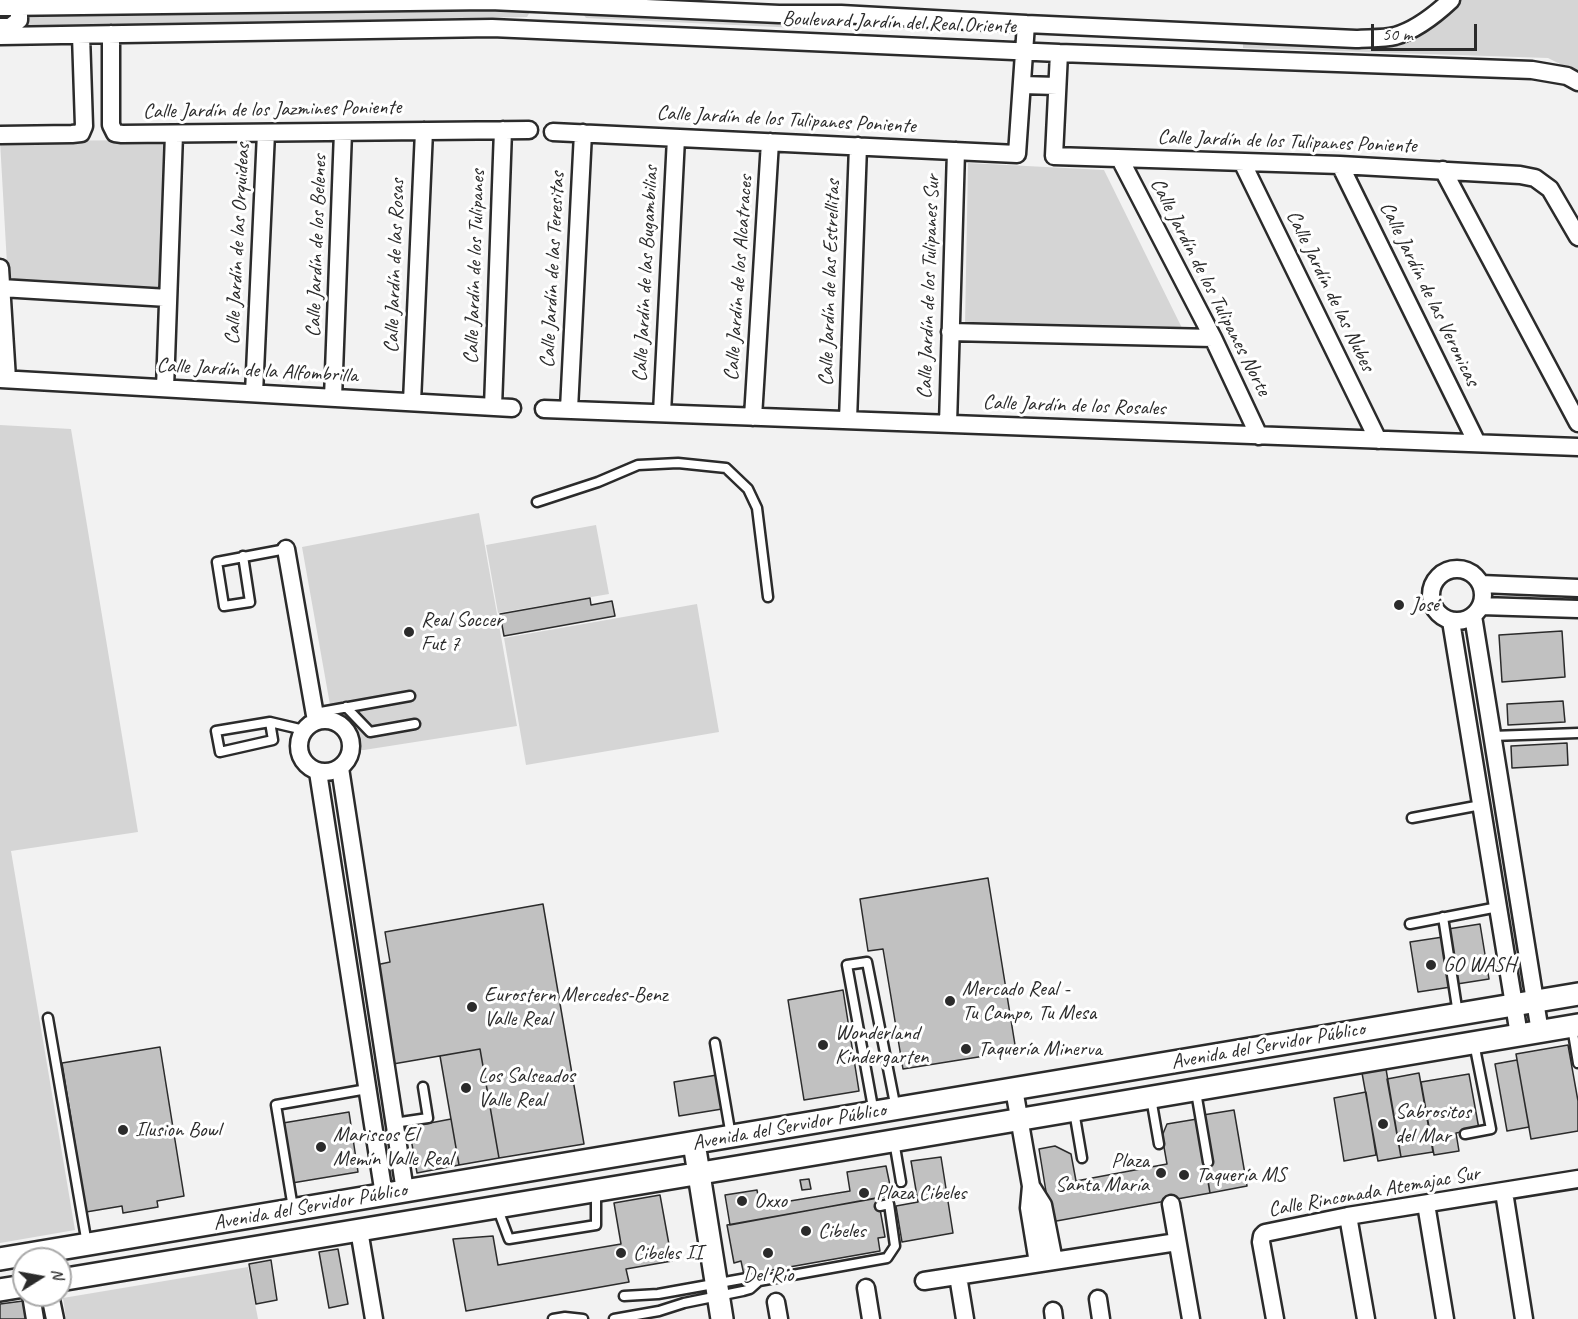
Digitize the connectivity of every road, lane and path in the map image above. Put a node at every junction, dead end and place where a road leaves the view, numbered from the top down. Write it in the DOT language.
graph roads {
  1 [pos="1451,0"];
  2 [pos="554,3"];
  3 [pos="0,7"];
  4 [pos="19,7"];
  5 [pos="782,7"];
  6 [pos="839,7"];
  7 [pos="1026,24"];
  8 [pos="0,27"];
  9 [pos="553,31"];
  10 [pos="111,34"];
  11 [pos="1238,34"];
  12 [pos="81,35"];
  13 [pos="0,36"];
  14 [pos="1024,51"];
  15 [pos="1059,53"];
  16 [pos="1236,59"];
  17 [pos="1578,82"];
  18 [pos="1022,85"];
  19 [pos="1057,86"];
  20 [pos="111,91"];
  21 [pos="83,92"];
  22 [pos="529,129"];
  23 [pos="503,130"];
  24 [pos="423,131"];
  25 [pos="343,132"];
  26 [pos="553,132"];
  27 [pos="266,133"];
  28 [pos="583,133"];
  29 [pos="174,134"];
  30 [pos="0,135"];
  31 [pos="675,138"];
  32 [pos="770,142"];
  33 [pos="858,146"];
  34 [pos="956,151"];
  35 [pos="1120,159"];
  36 [pos="1242,162"];
  37 [pos="1340,165"];
  38 [pos="1443,170"];
  39 [pos="1578,237"];
  40 [pos="0,268"];
  41 [pos="1,288"];
  42 [pos="168,298"];
  43 [pos="950,332"];
  44 [pos="1213,338"];
  45 [pos="4,379"];
  46 [pos="165,388"];
  47 [pos="254,393"];
  48 [pos="333,398"];
  49 [pos="412,402"];
  50 [pos="493,407"];
  51 [pos="512,408"];
  52 [pos="544,409"];
  53 [pos="569,409"];
  54 [pos="662,413"];
  55 [pos="753,417"];
  56 [pos="848,420"];
  57 [pos="1578,423"];
  58 [pos="948,424"];
  59 [pos="1259,435"];
  60 [pos="1378,440"];
  61 [pos="1477,443"];
  62 [pos="1578,447"];
  63 [pos="537,502"];
  64 [pos="286,549"];
  65 [pos="243,556"];
  66 [pos="1481,584"];
  67 [pos="1578,588"];
  68 [pos="768,597"];
  69 [pos="1578,609"];
  70 [pos="1477,611"];
  71 [pos="1451,621"];
  72 [pos="410,696"];
  73 [pos="346,707"];
  74 [pos="312,721"];
  75 [pos="270,722"];
  76 [pos="415,724"];
  77 [pos="1578,733"];
  78 [pos="1492,736"];
  79 [pos="340,768"];
  80 [pos="318,772"];
  81 [pos="1481,805"];
  82 [pos="1412,818"];
  83 [pos="1498,907"];
  84 [pos="1443,917"];
  85 [pos="1410,924"];
  86 [pos="370,966"];
  87 [pos="349,970"];
  88 [pos="1578,994"];
  89 [pos="1535,1002"];
  90 [pos="1514,1005"];
  91 [pos="1459,1015"];
  92 [pos="48,1018"];
  93 [pos="1575,1026"];
  94 [pos="1540,1032"];
  95 [pos="1519,1035"];
  96 [pos="715,1043"];
  97 [pos="1474,1043"];
  98 [pos="1578,1063"];
  99 [pos="423,1087"];
  100 [pos="367,1089"];
  101 [pos="1014,1089"];
  102 [pos="1196,1090"];
  103 [pos="1150,1098"];
  104 [pos="896,1109"];
  105 [pos="1074,1111"];
  106 [pos="874,1113"];
  107 [pos="1019,1119"];
  108 [pos="394,1123"];
  109 [pos="1465,1134"];
  110 [pos="731,1137"];
  111 [pos="894,1141"];
  112 [pos="694,1143"];
  113 [pos="1159,1144"];
  114 [pos="1082,1158"];
  115 [pos="1208,1162"];
  116 [pos="700,1173"];
  117 [pos="1578,1179"];
  118 [pos="900,1182"];
  119 [pos="405,1191"];
  120 [pos="596,1191"];
  121 [pos="1504,1192"];
  122 [pos="384,1195"];
  123 [pos="1171,1204"];
  124 [pos="1426,1204"];
  125 [pos="880,1206"];
  126 [pos="497,1207"];
  127 [pos="293,1210"];
  128 [pos="1348,1216"];
  129 [pos="359,1230"];
  130 [pos="1177,1242"];
  131 [pos="87,1245"];
  132 [pos="72,1248"];
  133 [pos="1046,1262"];
  134 [pos="958,1276"];
  135 [pos="72,1278"];
  136 [pos="759,1281"];
  137 [pos="924,1281"];
  138 [pos="866,1288"];
  139 [pos="718,1289"];
  140 [pos="658,1294"];
  141 [pos="624,1296"];
  142 [pos="1098,1299"];
  143 [pos="659,1311"];
  144 [pos="374,1319"];
  145 [pos="553,1319"];
  146 [pos="583,1319"];
  147 [pos="614,1319"];
  148 [pos="722,1319"];
  149 [pos="871,1319"];
  150 [pos="965,1319"];
  151 [pos="1101,1319"];
  152 [pos="1191,1319"];
  153 [pos="1275,1319"];
  154 [pos="1366,1319"];
  155 [pos="1445,1319"];
  156 [pos="1524,1319"];
  1 -- 11 [label="street, Boulevard Jardín del Real Oriente"];
  2 -- 4 [label="street, Boulevard Jardín del Real Oriente"];
  2 -- 5 [label="street, Boulevard Jardín del Real Oriente"];
  2 -- 9 [label="street"];
  3 -- 4 [label="street, Boulevard Jardín del Real Oriente"];
  4 -- 8 [label="street"];
  5 -- 6 [label="street, Boulevard Jardín del Real Oriente"];
  6 -- 7 [label="street, Boulevard Jardín del Real Oriente"];
  7 -- 11 [label="street, Boulevard Jardín del Real Oriente"];
  7 -- 14 [label="street"];
  9 -- 10 [label="street, Boulevard Jardín del Real Oriente"];
  9 -- 14 [label="street, Boulevard Jardín del Real Oriente"];
  10 -- 12 [label="street, Boulevard Jardín del Real Oriente"];
  10 -- 20 [label="street, Calle Jardín de los Jazmines Poniente"];
  11 -- 16 [label="street"];
  12 -- 13 [label="street, Boulevard Jardín del Real Oriente"];
  12 -- 21 [label="street"];
  14 -- 15 [label="street, Boulevard Jardín del Real Oriente"];
  14 -- 18 [label="street"];
  15 -- 16 [label="street, Boulevard Jardín del Real Oriente"];
  15 -- 19 [label="street"];
  16 -- 17 [label="street, Boulevard Jardín del Real Oriente"];
  18 -- 19 [label="street"];
  18 -- 34 [label="street, Calle Jardín de los Tulipanes Poniente"];
  19 -- 35 [label="street, Calle Jardín de los Tulipanes Poniente"];
  20 -- 21 [label="street"];
  20 -- 29 [label="street, Calle Jardín de los Jazmines Poniente"];
  21 -- 30 [label="street"];
  22 -- 23 [label="street, Calle Jardín de los Jazmines Poniente"];
  23 -- 24 [label="street, Calle Jardín de los Jazmines Poniente"];
  23 -- 50 [label="street, Calle Jardín de los Tulipanes"];
  24 -- 25 [label="street, Calle Jardín de los Jazmines Poniente"];
  24 -- 49 [label="street, Calle Jardín de las Rosas"];
  25 -- 27 [label="street, Calle Jardín de los Jazmines Poniente"];
  25 -- 48 [label="street, Calle Jardín de los Belenes"];
  26 -- 28 [label="street, Calle Jardín de los Tulipanes Poniente"];
  27 -- 29 [label="street, Calle Jardín de los Jazmines Poniente"];
  27 -- 47 [label="street, Calle Jardín de las Orquideas"];
  28 -- 31 [label="street, Calle Jardín de los Tulipanes Poniente"];
  28 -- 53 [label="street, Calle Jardín de las Teresitas"];
  29 -- 42 [label="street"];
  31 -- 32 [label="street, Calle Jardín de los Tulipanes Poniente"];
  31 -- 54 [label="street, Calle Jardín de las Bugambilias"];
  32 -- 33 [label="street, Calle Jardín de los Tulipanes Poniente"];
  32 -- 55 [label="street, Calle Jardín de los Alcatraces"];
  33 -- 34 [label="street, Calle Jardín de los Tulipanes Poniente"];
  33 -- 56 [label="street, Calle Jardín de las Estrellitas"];
  34 -- 43 [label="street, Calle Jardín de los Tulipanes Sur"];
  35 -- 36 [label="street, Calle Jardín de los Tulipanes Poniente"];
  35 -- 44 [label="street, Calle Jardín de los Tulipanes Norte"];
  36 -- 37 [label="street, Calle Jardín de los Tulipanes Poniente"];
  36 -- 60 [label="street, Calle Jardín de las Nubes"];
  37 -- 38 [label="street, Calle Jardín de los Tulipanes Poniente"];
  37 -- 61 [label="street, Calle Jardín de las Veronicas"];
  38 -- 39 [label="street, Calle Jardín de los Tulipanes Poniente"];
  38 -- 57 [label="street"];
  40 -- 41 [label="street"];
  41 -- 42 [label="street"];
  41 -- 45 [label="street"];
  42 -- 46 [label="street"];
  43 -- 44 [label="street"];
  43 -- 58 [label="street, Calle Jardín de los Tulipanes Sur"];
  44 -- 59 [label="street, Calle Jardín de los Tulipanes Norte"];
  45 -- 46 [label="street, Calle Jardín de la Alfombrilla"];
  46 -- 47 [label="street, Calle Jardín de la Alfombrilla"];
  47 -- 48 [label="street, Calle Jardín de la Alfombrilla"];
  48 -- 49 [label="street, Calle Jardín de la Alfombrilla"];
  49 -- 50 [label="street, Calle Jardín de la Alfombrilla"];
  50 -- 51 [label="street, Calle Jardín de la Alfombrilla"];
  52 -- 53 [label="street"];
  53 -- 54 [label="street, Calle Jardín de los Rosales"];
  54 -- 55 [label="street, Calle Jardín de los Rosales"];
  55 -- 56 [label="street, Calle Jardín de los Rosales"];
  56 -- 58 [label="street, Calle Jardín de los Rosales"];
  58 -- 59 [label="street, Calle Jardín de los Rosales"];
  59 -- 60 [label="street, Calle Jardín de los Rosales"];
  60 -- 61 [label="street, Calle Jardín de los Rosales"];
  61 -- 62 [label="street, Calle Jardín de los Rosales"];
  63 -- 68 [label="lane"];
  64 -- 65 [label="lane"];
  64 -- 74 [label="street"];
  65 -- 65 [label="lane"];
  66 -- 67 [label="street"];
  66 -- 70 [label="street"];
  66 -- 71 [label="street"];
  69 -- 70 [label="street"];
  70 -- 71 [label="street"];
  70 -- 78 [label="street"];
  71 -- 81 [label="street"];
  72 -- 73 [label="lane"];
  73 -- 74 [label="lane"];
  73 -- 76 [label="lane"];
  74 -- 75 [label="lane"];
  74 -- 79 [label="street"];
  74 -- 80 [label="street"];
  75 -- 75 [label="lane"];
  77 -- 78 [label="lane"];
  78 -- 89 [label="street"];
  79 -- 80 [label="street"];
  79 -- 86 [label="street"];
  80 -- 87 [label="street"];
  81 -- 82 [label="lane"];
  81 -- 83 [label="street"];
  83 -- 84 [label="lane"];
  83 -- 90 [label="street"];
  84 -- 85 [label="lane"];
  84 -- 91 [label="lane"];
  86 -- 87 [label="lane"];
  86 -- 108 [label="street"];
  87 -- 100 [label="street"];
  88 -- 89 [label="street, Avenida del Servidor Público"];
  89 -- 90 [label="street, Avenida del Servidor Público"];
  89 -- 94 [label="street"];
  90 -- 91 [label="street, Avenida del Servidor Público"];
  90 -- 95 [label="street"];
  91 -- 101 [label="street, Avenida del Servidor Público"];
  92 -- 131 [label="lane"];
  93 -- 94 [label="street, Avenida del Servidor Público"];
  93 -- 98 [label="lane"];
  94 -- 95 [label="street, Avenida del Servidor Público"];
  95 -- 97 [label="street, Avenida del Servidor Público"];
  96 -- 110 [label="lane"];
  97 -- 102 [label="street, Avenida del Servidor Público"];
  97 -- 109 [label="lane"];
  99 -- 108 [label="lane"];
  100 -- 122 [label="street"];
  100 -- 127 [label="lane"];
  101 -- 104 [label="street, Avenida del Servidor Público"];
  101 -- 107 [label="street"];
  102 -- 103 [label="street, Avenida del Servidor Público"];
  102 -- 115 [label="lane"];
  103 -- 105 [label="street, Avenida del Servidor Público"];
  103 -- 113 [label="lane"];
  104 -- 106 [label="street, Avenida del Servidor Público"];
  104 -- 106 [label="lane"];
  105 -- 107 [label="street, Avenida del Servidor Público"];
  105 -- 114 [label="lane"];
  106 -- 110 [label="street, Avenida del Servidor Público"];
  107 -- 111 [label="street, Avenida del Servidor Público"];
  107 -- 133 [label="street"];
  108 -- 119 [label="street"];
  110 -- 112 [label="street, Avenida del Servidor Público"];
  111 -- 116 [label="street, Avenida del Servidor Público"];
  111 -- 118 [label="lane"];
  112 -- 116 [label="street"];
  112 -- 119 [label="street, Avenida del Servidor Público"];
  116 -- 120 [label="street, Avenida del Servidor Público"];
  116 -- 139 [label="street"];
  117 -- 121 [label="street, Calle Rinconada Atemajac Sur"];
  119 -- 122 [label="street, Avenida del Servidor Público"];
  120 -- 126 [label="street, Avenida del Servidor Público"];
  120 -- 126 [label="lane"];
  121 -- 124 [label="street, Calle Rinconada Atemajac Sur"];
  121 -- 156 [label="street"];
  122 -- 127 [label="street, Avenida del Servidor Público"];
  123 -- 130 [label="street"];
  124 -- 128 [label="street, Calle Rinconada Atemajac Sur"];
  124 -- 155 [label="street"];
  125 -- 136 [label="lane"];
  126 -- 129 [label="street, Avenida del Servidor Público"];
  127 -- 131 [label="street, Avenida del Servidor Público"];
  128 -- 153 [label="street, Calle Rinconada Atemajac Sur"];
  128 -- 154 [label="street"];
  129 -- 135 [label="street, Avenida del Servidor Público"];
  129 -- 144 [label="street"];
  130 -- 133 [label="street"];
  130 -- 152 [label="street"];
  131 -- 132 [label="street, Avenida del Servidor Público"];
  133 -- 134 [label="street"];
  134 -- 137 [label="street"];
  134 -- 150 [label="street"];
  136 -- 139 [label="lane"];
  136 -- 139 [label="lane"];
  138 -- 149 [label="street"];
  139 -- 140 [label="lane"];
  139 -- 143 [label="lane"];
  139 -- 148 [label="street"];
  140 -- 141 [label="lane"];
  140 -- 143 [label="lane"];
  142 -- 151 [label="street"];
  143 -- 147 [label="lane"];
  145 -- 146 [label="lane"];
}
